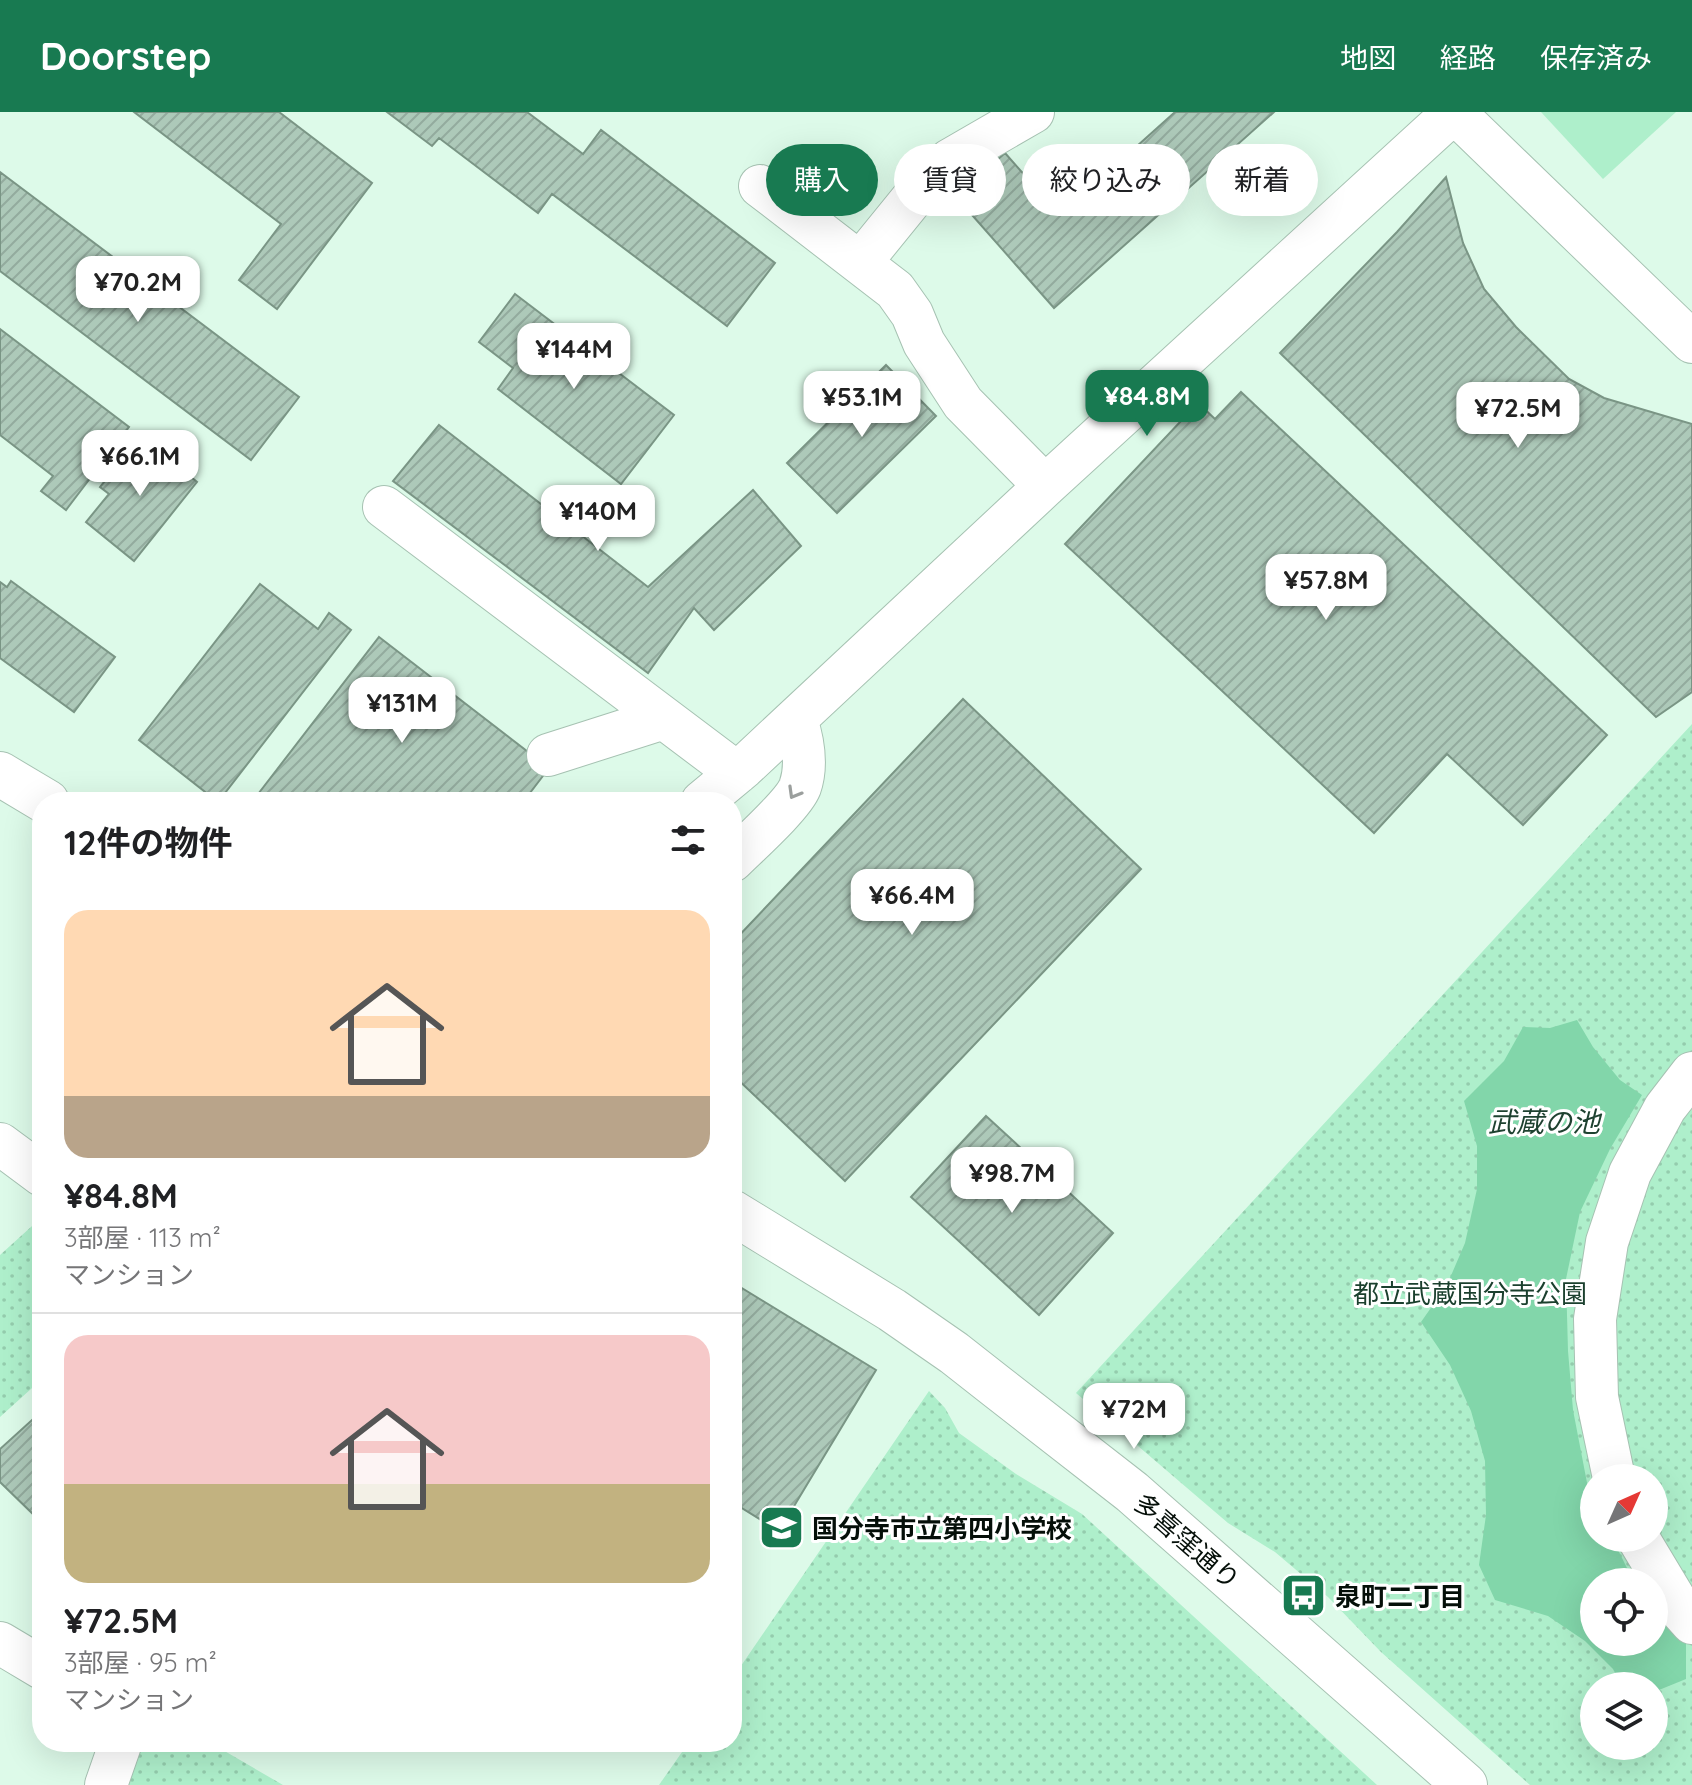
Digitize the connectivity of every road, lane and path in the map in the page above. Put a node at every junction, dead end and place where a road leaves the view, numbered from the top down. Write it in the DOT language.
graph roads {
  1 [pos="1033,112"];
  2 [pos="1454,112"];
  3 [pos="760,186"];
  4 [pos="860,263"];
  5 [pos="1692,342"];
  6 [pos="1045,486"];
  7 [pos="384,507"];
  8 [pos="664,718"];
  9 [pos="796,719"];
  10 [pos="548,755"];
  11 [pos="737,773"];
  12 [pos="0,774"];
  13 [pos="714,792"];
  14 [pos="32,793"];
  15 [pos="742,851"];
  16 [pos="1692,1073"];
  17 [pos="0,1144"];
  18 [pos="32,1168"];
  19 [pos="742,1218"];
  20 [pos="1611,1464"];
  21 [pos="1645,1552"];
  22 [pos="1692,1623"];
  23 [pos="0,1643"];
  24 [pos="32,1662"];
  25 [pos="118,1752"];
  26 [pos="106,1785"];
  27 [pos="1465,1785"];
  1 -- 4 [label="street"];
  2 -- 5 [label="street"];
  2 -- 6 [label="street"];
  3 -- 4 [label="street"];
  4 -- 6 [label="street"];
  6 -- 9 [label="street"];
  7 -- 8 [label="street"];
  8 -- 10 [label="street"];
  8 -- 11 [label="street"];
  9 -- 11 [label="street"];
  9 -- 15 [label="street, one-way"];
  11 -- 13 [label="street"];
  12 -- 14 [label="main road"];
  16 -- 20 [label="street"];
  17 -- 18 [label="street"];
  19 -- 27 [label="main road, 多喜窪通り"];
  21 -- 22 [label="street"];
  23 -- 24 [label="street"];
  25 -- 26 [label="street"];
}
